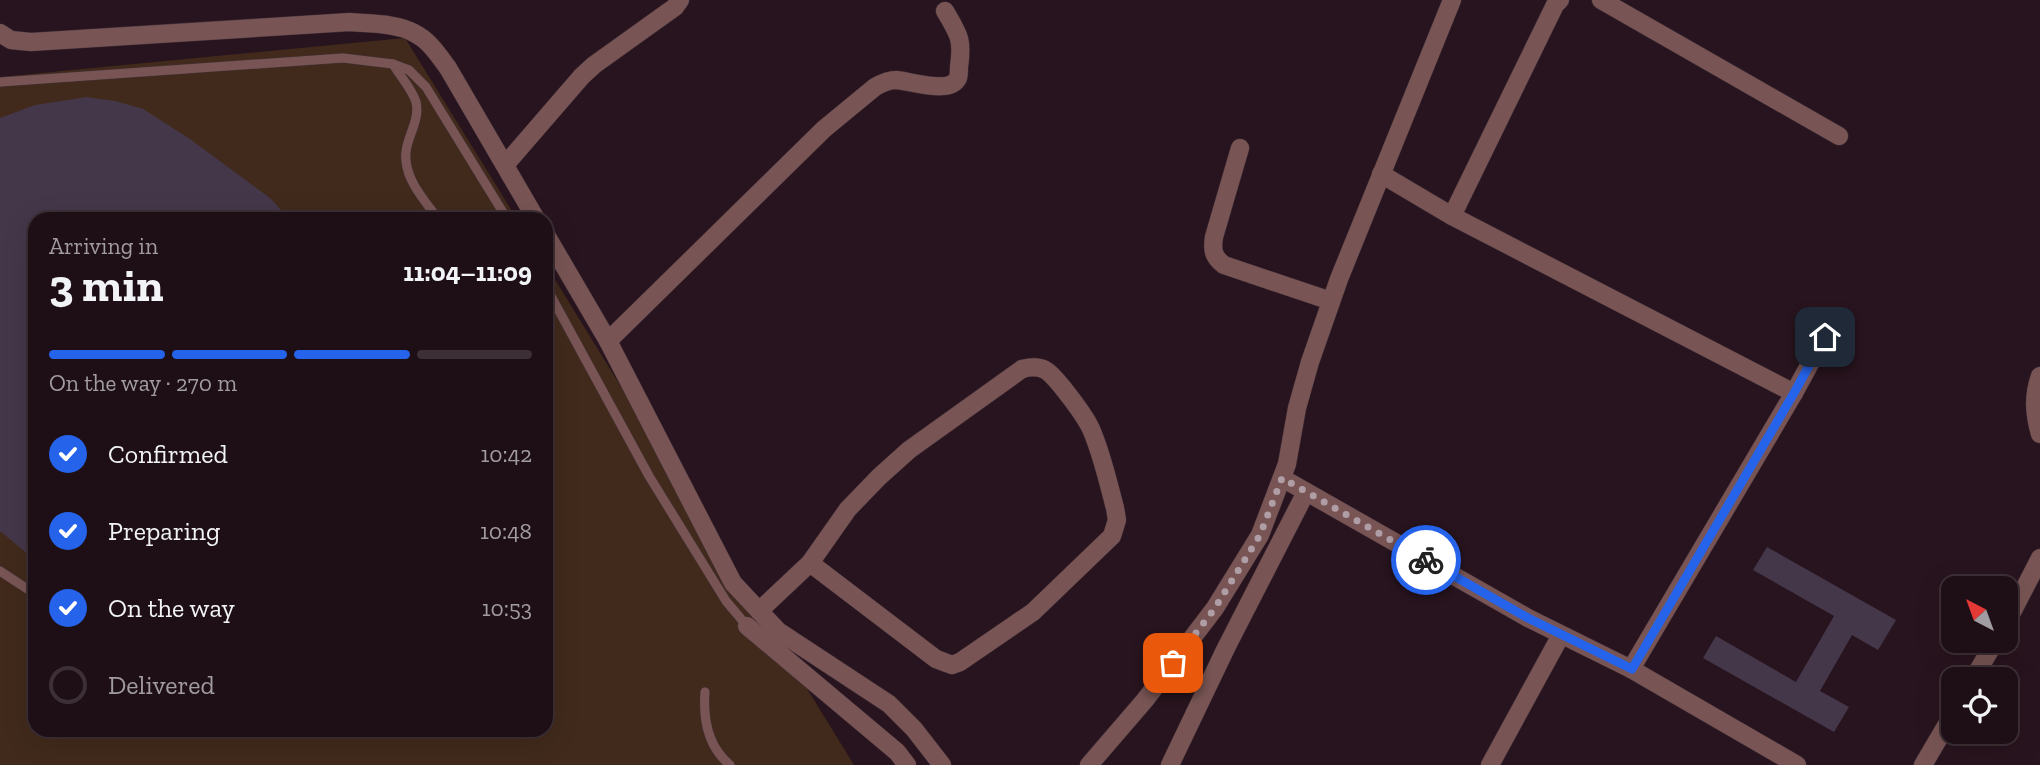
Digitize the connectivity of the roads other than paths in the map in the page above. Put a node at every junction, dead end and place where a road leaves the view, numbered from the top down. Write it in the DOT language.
graph roads {
  1 [pos="680,0"];
  2 [pos="1452,0"];
  3 [pos="1560,0"];
  4 [pos="1601,0"];
  5 [pos="945,11"];
  6 [pos="0,33"];
  7 [pos="393,64"];
  8 [pos="0,82"];
  9 [pos="1839,136"];
  10 [pos="1240,148"];
  11 [pos="505,165"];
  12 [pos="1381,174"];
  13 [pos="434,212"];
  14 [pos="503,212"];
  15 [pos="532,212"];
  16 [pos="1452,216"];
  17 [pos="553,247"];
  18 [pos="553,300"];
  19 [pos="1331,301"];
  20 [pos="1835,318"];
  21 [pos="608,341"];
  22 [pos="2040,376"];
  23 [pos="1794,393"];
  24 [pos="2040,433"];
  25 [pos="1282,478"];
  26 [pos="1306,492"];
  27 [pos="2040,558"];
  28 [pos="810,563"];
  29 [pos="0,571"];
  30 [pos="28,589"];
  31 [pos="2018,601"];
  32 [pos="759,611"];
  33 [pos="747,626"];
  34 [pos="1562,635"];
  35 [pos="1632,669"];
  36 [pos="705,692"];
  37 [pos="1941,734"];
  38 [pos="1097,763"];
  39 [pos="730,765"];
  40 [pos="907,765"];
  41 [pos="942,765"];
  42 [pos="1170,765"];
  43 [pos="1490,765"];
  44 [pos="1797,765"];
  45 [pos="1923,765"];
  1 -- 11 [label="street"];
  2 -- 12 [label="street"];
  3 -- 16 [label="street"];
  4 -- 9 [label="street"];
  5 -- 21 [label="street"];
  6 -- 11 [label="street"];
  7 -- 8 [label="lane"];
  7 -- 13 [label="lane"];
  7 -- 14 [label="lane"];
  10 -- 19 [label="street"];
  11 -- 15 [label="street"];
  12 -- 16 [label="street"];
  12 -- 19 [label="street"];
  16 -- 23 [label="street"];
  17 -- 21 [label="street"];
  18 -- 33 [label="lane"];
  19 -- 25 [label="street"];
  20 -- 23 [label="street"];
  21 -- 32 [label="street"];
  22 -- 24 [label="street"];
  23 -- 35 [label="street"];
  25 -- 26 [label="street"];
  25 -- 38 [label="street"];
  26 -- 34 [label="street"];
  26 -- 42 [label="street"];
  27 -- 31 [label="street"];
  28 -- 28 [label="street"];
  28 -- 32 [label="street"];
  29 -- 30 [label="lane"];
  32 -- 41 [label="street"];
  33 -- 40 [label="street"];
  34 -- 35 [label="street"];
  34 -- 43 [label="street"];
  35 -- 44 [label="street"];
  36 -- 39 [label="lane"];
  37 -- 45 [label="street"];
}
